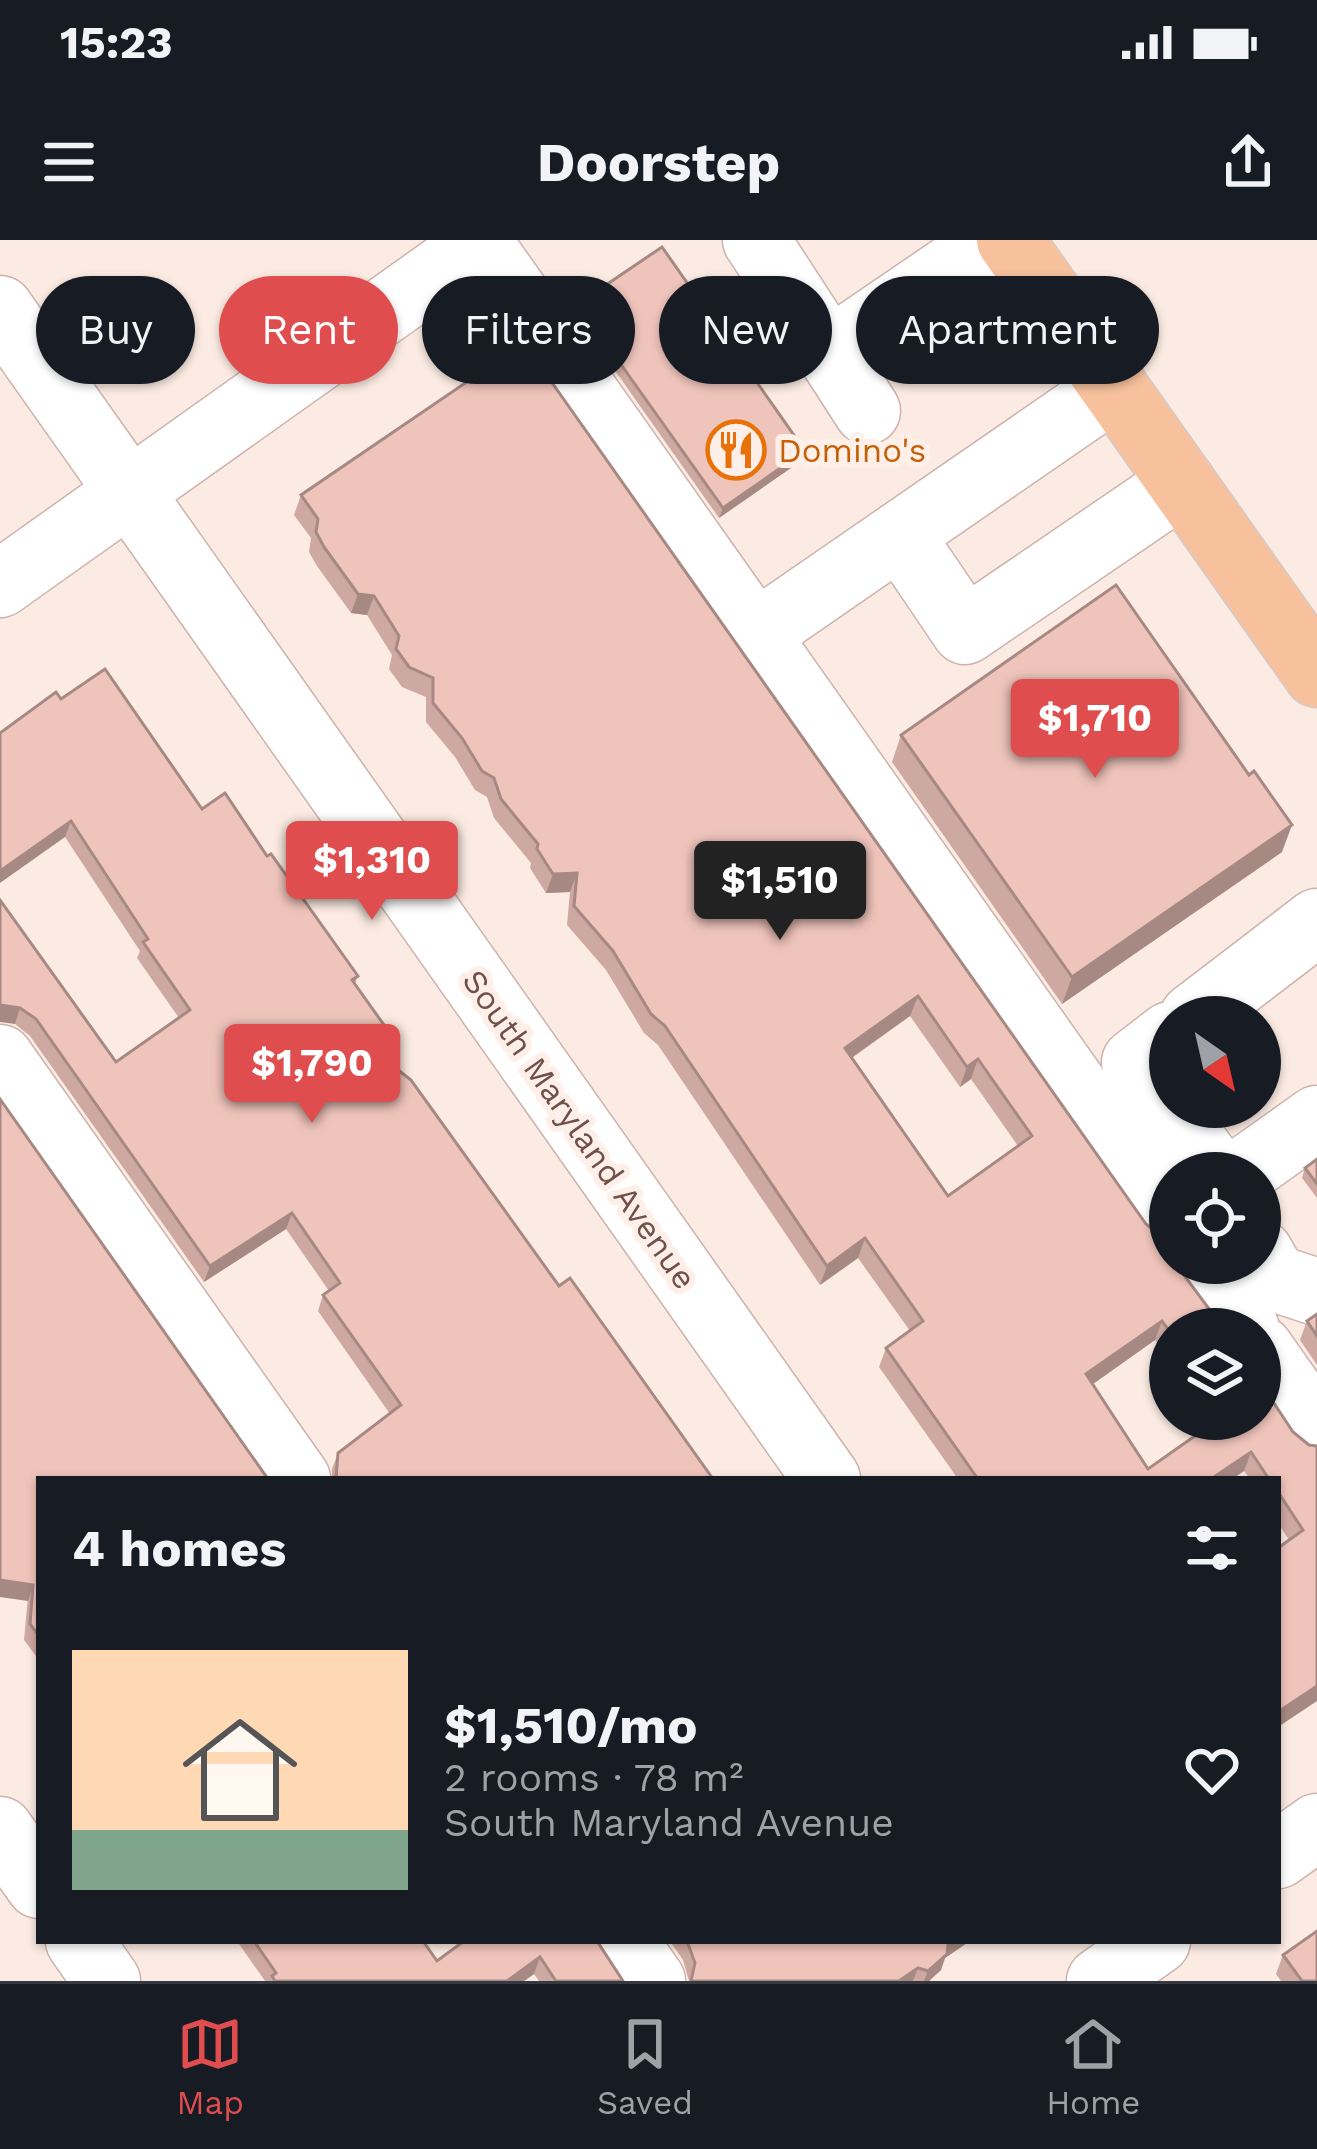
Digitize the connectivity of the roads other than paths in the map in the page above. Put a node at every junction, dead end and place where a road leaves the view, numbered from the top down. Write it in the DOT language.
graph roads {
  1 [pos="756,240"];
  2 [pos="993,240"];
  3 [pos="1010,240"];
  4 [pos="480,241"];
  5 [pos="779,276"];
  6 [pos="0,308"];
  7 [pos="832,350"];
  8 [pos="832,357"];
  9 [pos="1114,387"];
  10 [pos="868,411"];
  11 [pos="1182,482"];
  12 [pos="130,492"];
  13 [pos="900,535"];
  14 [pos="0,584"];
  15 [pos="756,634"];
  16 [pos="1317,674"];
  17 [pos="1317,922"];
  18 [pos="1220,996"];
  19 [pos="1149,1051"];
  20 [pos="0,1058"];
  21 [pos="1149,1081"];
  22 [pos="1317,1119"];
  23 [pos="1271,1152"];
  24 [pos="1149,1192"];
  25 [pos="1281,1281"];
  26 [pos="1317,1292"];
  27 [pos="1281,1379"];
  28 [pos="1317,1430"];
  29 [pos="296,1476"];
  30 [pos="825,1476"];
  31 [pos="1317,1827"];
  32 [pos="0,1830"];
  33 [pos="1281,1853"];
  34 [pos="36,1881"];
  35 [pos="81,1944"];
  36 [pos="626,1944"];
  37 [pos="107,1981"];
  38 [pos="652,1981"];
  1 -- 5 [label="street"];
  2 -- 7 [label="street"];
  3 -- 9 [label="main road"];
  4 -- 12 [label="street"];
  4 -- 15 [label="street"];
  6 -- 12 [label="street, South Maryland Avenue"];
  8 -- 10 [label="street"];
  9 -- 11 [label="main road"];
  9 -- 13 [label="street"];
  11 -- 13 [label="street"];
  11 -- 16 [label="main road"];
  12 -- 14 [label="street"];
  12 -- 30 [label="street, South Maryland Avenue"];
  13 -- 15 [label="street"];
  15 -- 24 [label="street"];
  17 -- 18 [label="street"];
  19 -- 21 [label="street"];
  20 -- 29 [label="street"];
  22 -- 23 [label="street"];
  25 -- 26 [label="street"];
  27 -- 28 [label="street"];
  31 -- 33 [label="street"];
  32 -- 34 [label="street"];
  35 -- 37 [label="street"];
  36 -- 38 [label="street"];
}
